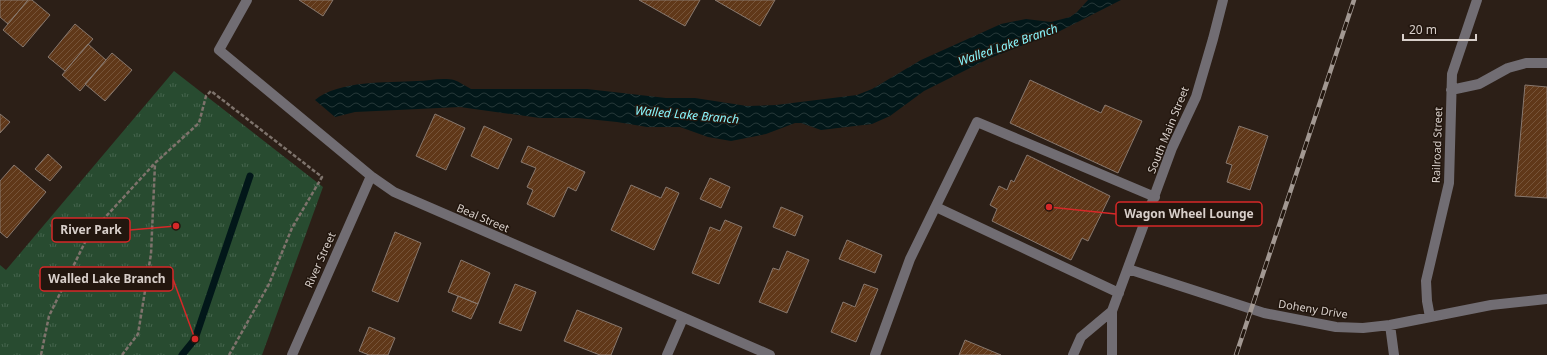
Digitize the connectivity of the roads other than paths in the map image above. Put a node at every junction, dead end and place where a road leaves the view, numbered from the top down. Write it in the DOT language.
graph roads {
  1 [pos="247,0"];
  2 [pos="1224,0"];
  3 [pos="1477,0"];
  4 [pos="1547,63"];
  5 [pos="1451,90"];
  6 [pos="371,176"];
  7 [pos="1155,197"];
  8 [pos="936,207"];
  9 [pos="1128,269"];
  10 [pos="1119,293"];
  11 [pos="1547,298"];
  12 [pos="1112,311"];
  13 [pos="1430,317"];
  14 [pos="683,318"];
  15 [pos="1390,325"];
  16 [pos="292,355"];
  17 [pos="667,355"];
  18 [pos="770,355"];
  19 [pos="875,355"];
  20 [pos="1073,355"];
  21 [pos="1112,355"];
  22 [pos="1394,355"];
  1 -- 6 [label="street, Beal Street"];
  2 -- 7 [label="street, South Main Street"];
  3 -- 5 [label="street, Railroad Street"];
  4 -- 5 [label="street"];
  5 -- 13 [label="street, Railroad Street"];
  6 -- 14 [label="street, Beal Street"];
  6 -- 16 [label="street, River Street"];
  7 -- 8 [label="street"];
  7 -- 9 [label="street, South Main Street"];
  8 -- 10 [label="street"];
  8 -- 19 [label="street"];
  9 -- 10 [label="street, South Main Street"];
  9 -- 15 [label="street, Doheny Drive"];
  10 -- 12 [label="street, South Main Street"];
  11 -- 13 [label="street, Doheny Drive"];
  12 -- 20 [label="street, South Main Street"];
  12 -- 21 [label="street, South Main Street"];
  13 -- 15 [label="street, Doheny Drive"];
  14 -- 17 [label="street"];
  14 -- 18 [label="street, Beal Street"];
  15 -- 22 [label="street"];
}
